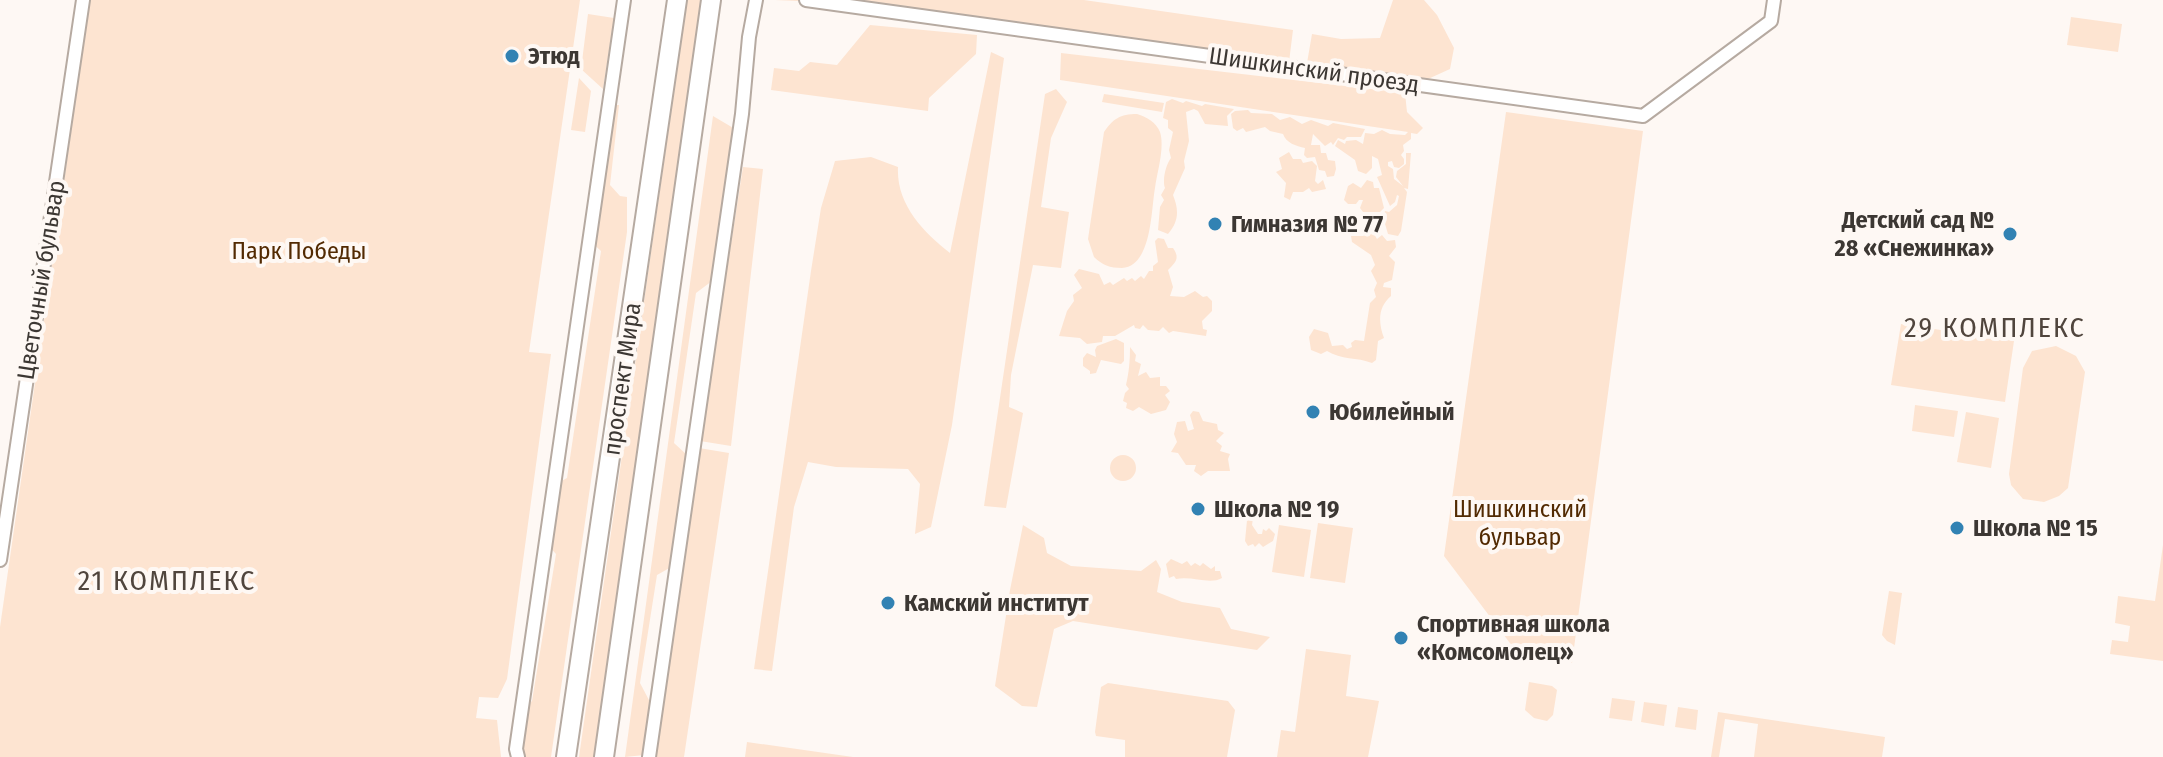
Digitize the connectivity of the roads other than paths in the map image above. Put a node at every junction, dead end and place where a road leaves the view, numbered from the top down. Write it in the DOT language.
graph roads {
  1 [pos="83,0"];
  2 [pos="624,0"];
  3 [pos="677,0"];
  4 [pos="711,0"];
  5 [pos="756,0"];
  6 [pos="806,0"];
  7 [pos="1774,0"];
  8 [pos="0,560"];
  9 [pos="518,757"];
  10 [pos="566,757"];
  11 [pos="604,757"];
  12 [pos="649,757"];
  1 -- 8 [label="street, Цветочный бульвар"];
  2 -- 9 [label="street"];
  3 -- 10 [label="main road, проспект Мира"];
  4 -- 11 [label="main road, проспект Мира"];
  5 -- 12 [label="street"];
  6 -- 7 [label="street, Шишкинский проезд"];
}
